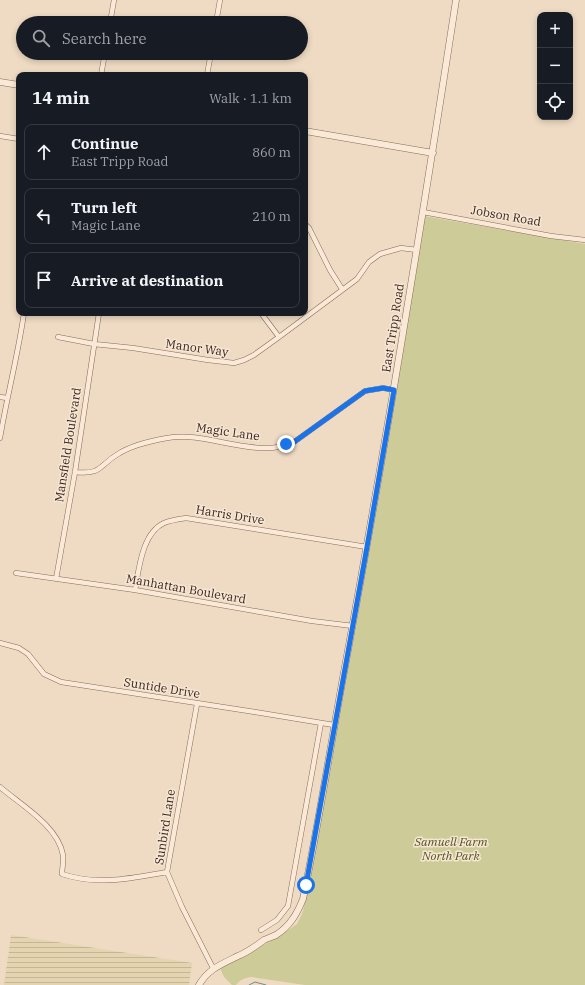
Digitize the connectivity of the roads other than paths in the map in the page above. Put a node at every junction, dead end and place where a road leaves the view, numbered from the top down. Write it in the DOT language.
graph roads {
  1 [pos="114,0"];
  2 [pos="220,0"];
  3 [pos="456,0"];
  4 [pos="111,16"];
  5 [pos="217,16"];
  6 [pos="104,60"];
  7 [pos="210,60"];
  8 [pos="102,72"];
  9 [pos="208,72"];
  10 [pos="0,82"];
  11 [pos="16,85"];
  12 [pos="308,132"];
  13 [pos="0,136"];
  14 [pos="16,139"];
  15 [pos="433,153"];
  16 [pos="423,212"];
  17 [pos="308,228"];
  18 [pos="585,240"];
  19 [pos="416,250"];
  20 [pos="342,289"];
  21 [pos="308,315"];
  22 [pos="24,316"];
  23 [pos="99,316"];
  24 [pos="263,316"];
  25 [pos="307,316"];
  26 [pos="58,336"];
  27 [pos="279,337"];
  28 [pos="94,344"];
  29 [pos="394,390"];
  30 [pos="0,397"];
  31 [pos="7,398"];
  32 [pos="0,438"];
  33 [pos="75,472"];
  34 [pos="367,547"];
  35 [pos="16,573"];
  36 [pos="56,579"];
  37 [pos="136,590"];
  38 [pos="353,626"];
  39 [pos="0,643"];
  40 [pos="197,704"];
  41 [pos="321,723"];
  42 [pos="334,725"];
  43 [pos="0,787"];
  44 [pos="167,872"];
  45 [pos="261,930"];
  46 [pos="213,968"];
  47 [pos="199,985"];
  1 -- 4 [label="street"];
  2 -- 5 [label="street"];
  3 -- 15 [label="street, East Tripp Road"];
  6 -- 8 [label="street"];
  7 -- 9 [label="street"];
  10 -- 11 [label="street"];
  12 -- 15 [label="street"];
  13 -- 14 [label="street"];
  15 -- 16 [label="street, East Tripp Road"];
  16 -- 18 [label="street, Jobson Road"];
  16 -- 19 [label="street, East Tripp Road"];
  17 -- 20 [label="street"];
  19 -- 20 [label="street, Manor Way"];
  19 -- 29 [label="street, East Tripp Road"];
  20 -- 21 [label="street, Manor Way"];
  22 -- 31 [label="street"];
  23 -- 28 [label="street, Mansfield Boulevard"];
  24 -- 27 [label="street"];
  25 -- 27 [label="street, Manor Way"];
  26 -- 28 [label="street, Manor Way"];
  27 -- 28 [label="street, Manor Way"];
  28 -- 33 [label="street, Mansfield Boulevard"];
  29 -- 33 [label="street, Magic Lane"];
  29 -- 34 [label="street, East Tripp Road"];
  30 -- 31 [label="street"];
  31 -- 32 [label="street"];
  33 -- 36 [label="street, Mansfield Boulevard"];
  34 -- 37 [label="street, Harris Drive"];
  34 -- 38 [label="street, East Tripp Road"];
  35 -- 36 [label="street, Manhattan Boulevard"];
  36 -- 37 [label="street, Manhattan Boulevard"];
  37 -- 38 [label="street, Manhattan Boulevard"];
  38 -- 42 [label="street, East Tripp Road"];
  39 -- 40 [label="street, Suntide Drive"];
  40 -- 41 [label="street, Suntide Drive"];
  40 -- 44 [label="street, Sunbird Lane"];
  41 -- 42 [label="street, Suntide Drive"];
  41 -- 45 [label="street"];
  42 -- 46 [label="street, East Tripp Road"];
  43 -- 44 [label="street"];
  44 -- 46 [label="street, Sunbird Lane"];
  46 -- 47 [label="street, East Tripp Road"];
}
